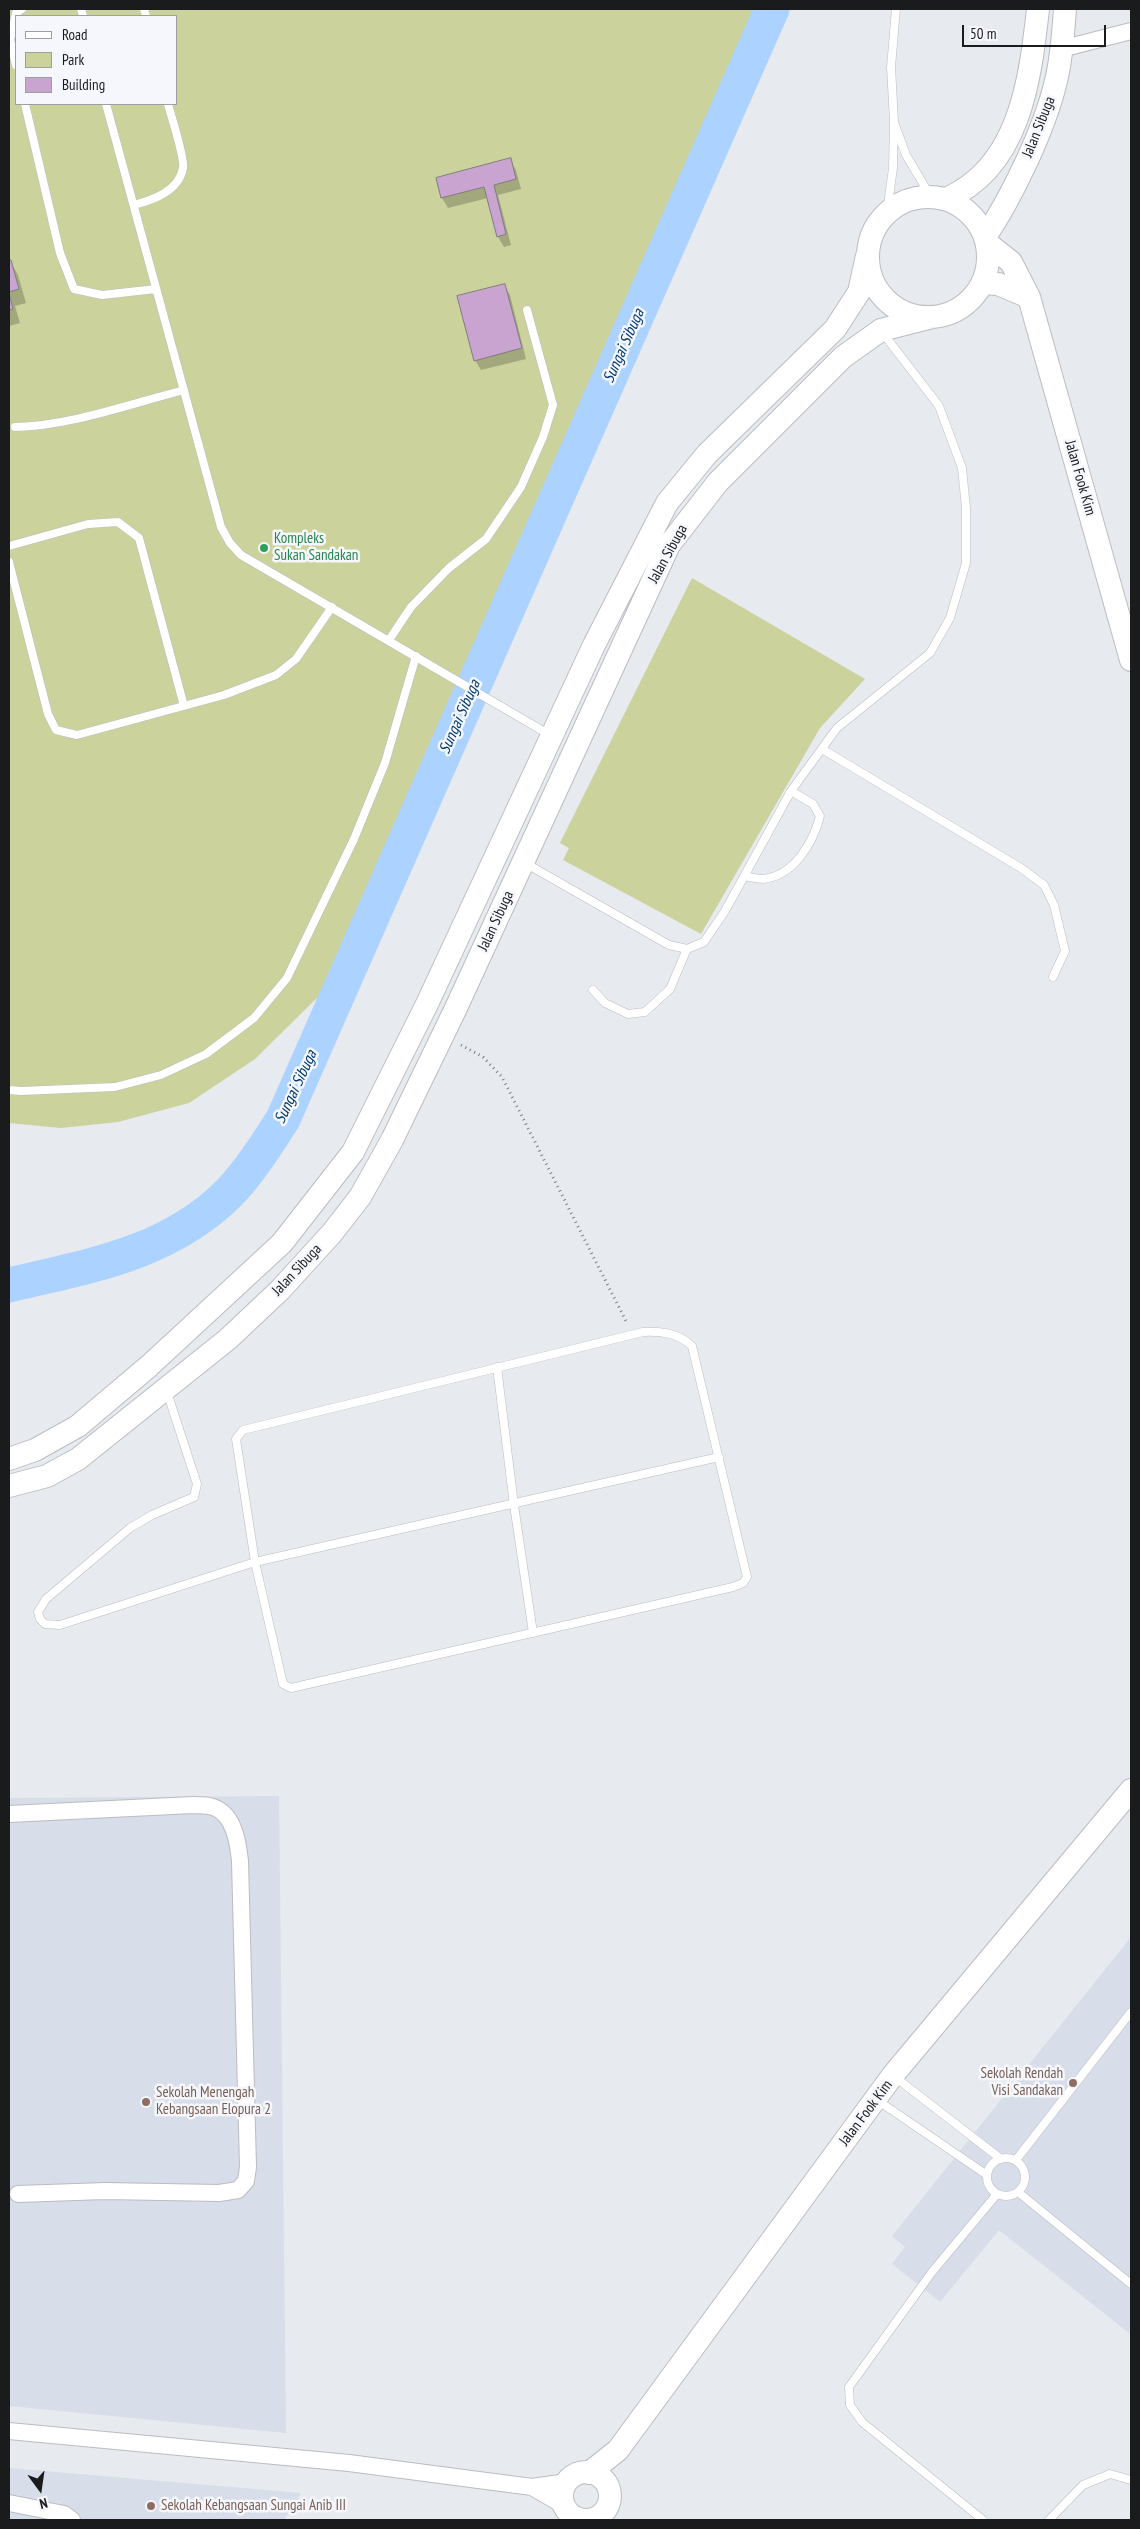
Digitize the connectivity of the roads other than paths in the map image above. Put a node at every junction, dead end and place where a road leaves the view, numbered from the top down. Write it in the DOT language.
graph roads {
  1 [pos="896,9"];
  2 [pos="1038,9"];
  3 [pos="1066,9"];
  4 [pos="15,18"];
  5 [pos="1131,31"];
  6 [pos="1061,49"];
  7 [pos="15,61"];
  8 [pos="25,105"];
  9 [pos="106,105"];
  10 [pos="168,105"];
  11 [pos="894,121"];
  12 [pos="938,198"];
  13 [pos="134,205"];
  14 [pos="887,212"];
  15 [pos="986,240"];
  16 [pos="867,256"];
  17 [pos="982,283"];
  18 [pos="156,289"];
  19 [pos="1029,297"];
  20 [pos="528,310"];
  21 [pos="932,317"];
  22 [pos="881,330"];
  23 [pos="184,390"];
  24 [pos="15,427"];
  25 [pos="9,546"];
  26 [pos="9,562"];
  27 [pos="332,607"];
  28 [pos="389,640"];
  29 [pos="416,656"];
  30 [pos="1131,660"];
  31 [pos="184,706"];
  32 [pos="552,736"];
  33 [pos="822,749"];
  34 [pos="791,791"];
  35 [pos="523,862"];
  36 [pos="744,876"];
  37 [pos="687,949"];
  38 [pos="1053,977"];
  39 [pos="593,990"];
  40 [pos="9,1090"];
  41 [pos="497,1367"];
  42 [pos="166,1388"];
  43 [pos="719,1457"];
  44 [pos="9,1458"];
  45 [pos="9,1486"];
  46 [pos="514,1505"];
  47 [pos="255,1562"];
  48 [pos="533,1633"];
  49 [pos="1131,1790"];
  50 [pos="9,1814"];
  51 [pos="1131,2012"];
  52 [pos="893,2076"];
  53 [pos="875,2099"];
  54 [pos="1001,2159"];
  55 [pos="1016,2160"];
  56 [pos="987,2175"];
  57 [pos="1018,2192"];
  58 [pos="18,2194"];
  59 [pos="997,2194"];
  60 [pos="1131,2284"];
  61 [pos="9,2431"];
  62 [pos="618,2450"];
  63 [pos="588,2473"];
  64 [pos="1131,2480"];
  65 [pos="566,2482"];
  66 [pos="608,2487"];
  67 [pos="532,2488"];
  68 [pos="9,2503"];
  69 [pos="566,2512"];
  70 [pos="72,2520"];
  71 [pos="589,2520"];
  72 [pos="983,2520"];
  73 [pos="1049,2520"];
  1 -- 11 [label="lane"];
  2 -- 12 [label="main road, Jalan Sibuga"];
  3 -- 6 [label="main road, Jalan Sibuga"];
  4 -- 7 [label="lane"];
  5 -- 6 [label="street"];
  6 -- 15 [label="main road, Jalan Sibuga"];
  8 -- 18 [label="lane"];
  9 -- 13 [label="lane"];
  10 -- 13 [label="lane"];
  11 -- 12 [label="lane"];
  11 -- 14 [label="lane"];
  12 -- 14 [label="main road"];
  12 -- 15 [label="main road"];
  13 -- 18 [label="lane"];
  14 -- 16 [label="main road"];
  15 -- 17 [label="main road"];
  15 -- 19 [label="main road, Jalan Fook Kim"];
  16 -- 21 [label="main road"];
  16 -- 32 [label="main road, Jalan Sibuga"];
  17 -- 19 [label="main road"];
  17 -- 21 [label="main road"];
  18 -- 23 [label="lane"];
  19 -- 30 [label="main road, Jalan Fook Kim"];
  20 -- 28 [label="lane"];
  21 -- 22 [label="main road, Jalan Sibuga"];
  22 -- 33 [label="lane"];
  22 -- 35 [label="main road, Jalan Sibuga"];
  23 -- 24 [label="lane"];
  23 -- 27 [label="lane"];
  25 -- 31 [label="lane"];
  26 -- 31 [label="lane"];
  27 -- 28 [label="lane"];
  27 -- 31 [label="lane"];
  28 -- 29 [label="lane"];
  29 -- 32 [label="lane"];
  29 -- 40 [label="lane"];
  32 -- 44 [label="main road, Jalan Sibuga"];
  33 -- 34 [label="lane"];
  33 -- 38 [label="lane"];
  34 -- 36 [label="lane"];
  34 -- 36 [label="lane"];
  35 -- 37 [label="lane"];
  35 -- 42 [label="main road, Jalan Sibuga"];
  36 -- 37 [label="lane"];
  37 -- 39 [label="lane"];
  41 -- 43 [label="lane"];
  41 -- 46 [label="lane"];
  41 -- 47 [label="lane"];
  42 -- 45 [label="main road, Jalan Sibuga"];
  42 -- 47 [label="lane"];
  43 -- 46 [label="lane"];
  43 -- 48 [label="lane"];
  46 -- 47 [label="lane"];
  46 -- 48 [label="lane"];
  47 -- 48 [label="lane"];
  49 -- 52 [label="main road, Jalan Fook Kim"];
  50 -- 58 [label="street"];
  51 -- 55 [label="lane"];
  52 -- 53 [label="main road, Jalan Fook Kim"];
  52 -- 54 [label="lane"];
  53 -- 56 [label="lane"];
  53 -- 62 [label="main road, Jalan Fook Kim"];
  54 -- 55 [label="lane"];
  54 -- 56 [label="lane"];
  55 -- 57 [label="lane"];
  56 -- 59 [label="lane"];
  57 -- 59 [label="lane"];
  57 -- 60 [label="lane"];
  59 -- 72 [label="lane"];
  61 -- 67 [label="street"];
  62 -- 63 [label="main road"];
  62 -- 66 [label="main road"];
  63 -- 65 [label="main road"];
  63 -- 66 [label="main road"];
  64 -- 73 [label="lane"];
  65 -- 67 [label="street"];
  65 -- 69 [label="main road"];
  66 -- 71 [label="main road"];
  67 -- 69 [label="street"];
  68 -- 70 [label="street"];
  69 -- 71 [label="main road"];
}
